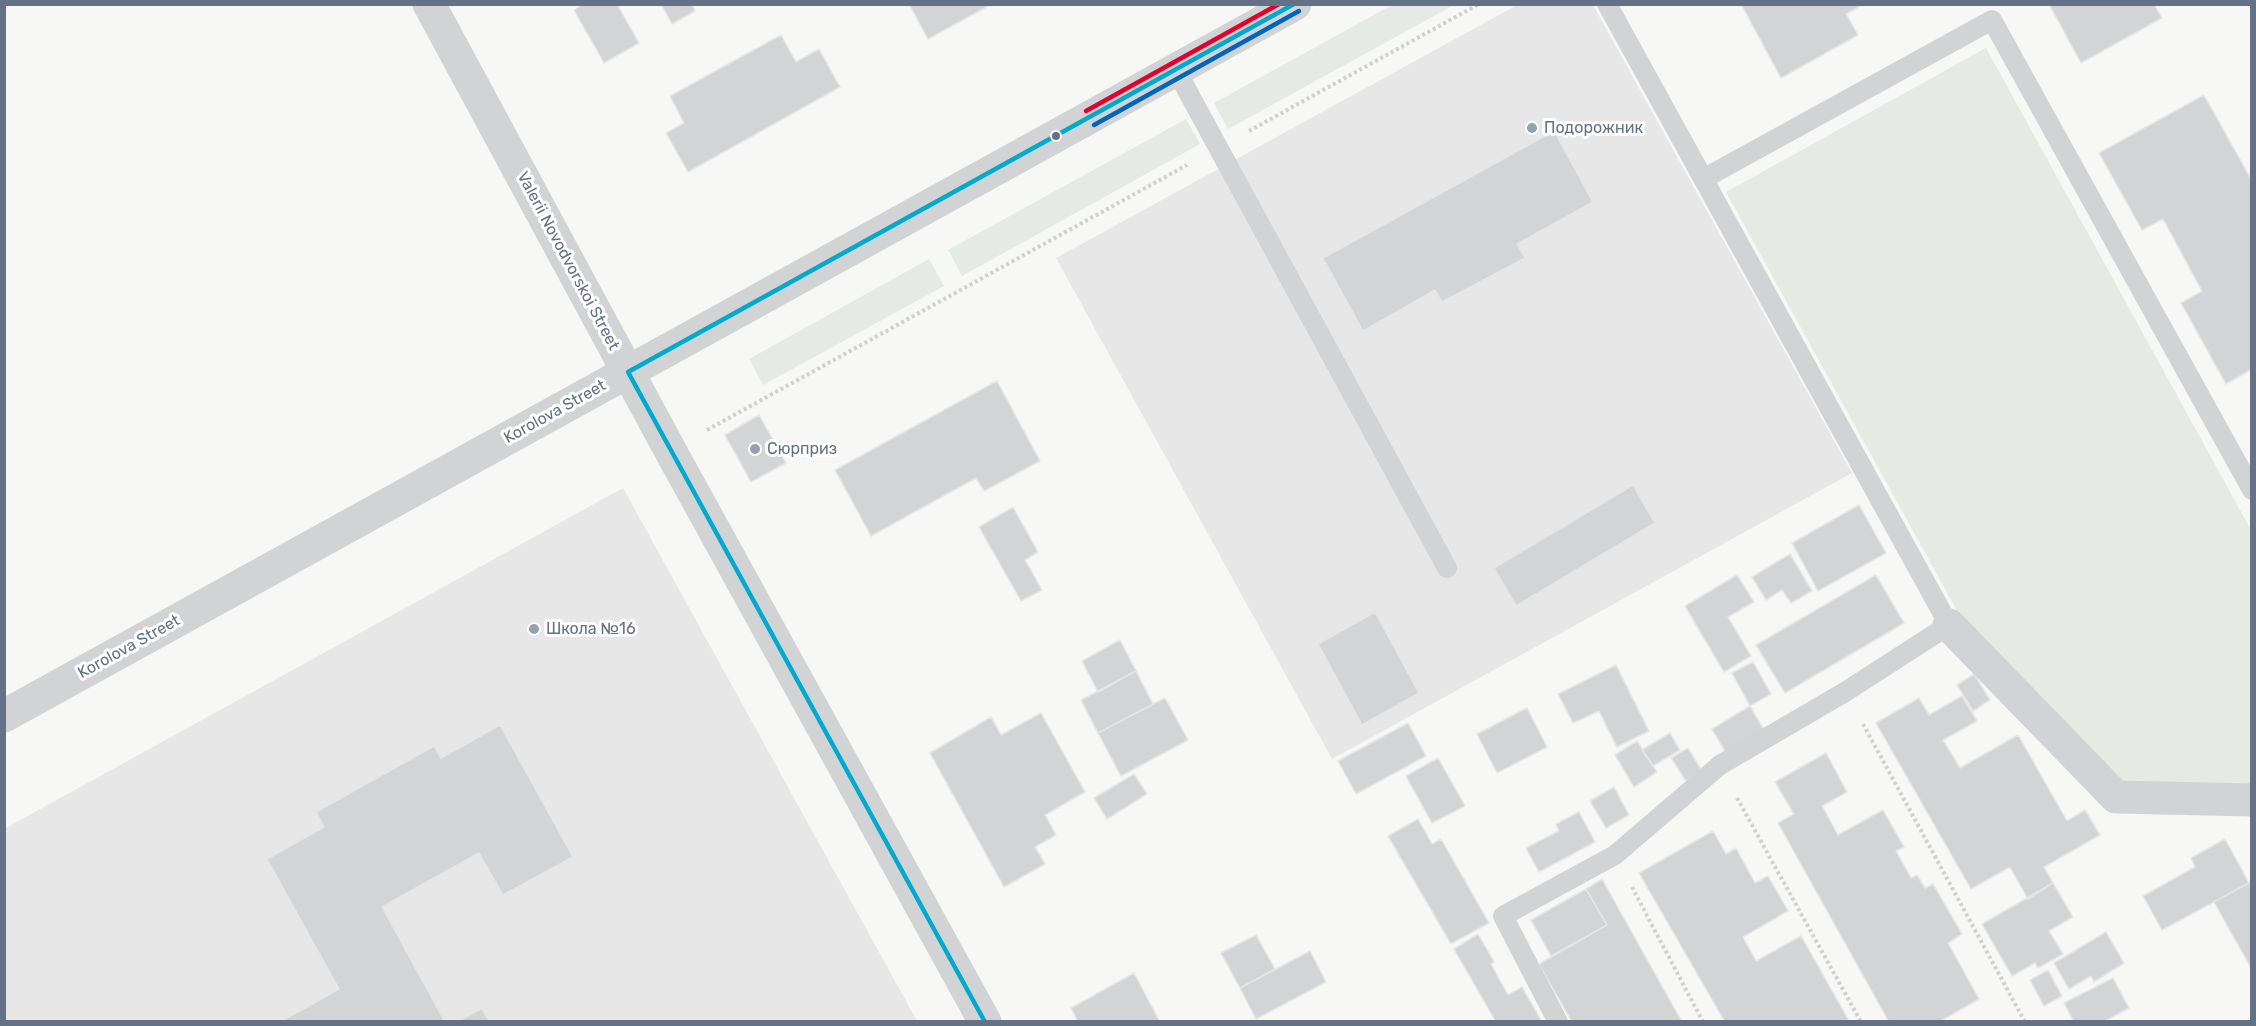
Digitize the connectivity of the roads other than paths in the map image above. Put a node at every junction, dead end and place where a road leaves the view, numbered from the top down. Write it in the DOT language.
graph roads {
  1 [pos="429,4"];
  2 [pos="1607,4"];
  3 [pos="1284,7"];
  4 [pos="1176,70"];
  5 [pos="1703,179"];
  6 [pos="628,372"];
  7 [pos="2252,490"];
  8 [pos="1447,568"];
  9 [pos="1949,625"];
  10 [pos="4,716"];
  11 [pos="2252,801"];
  12 [pos="985,1022"];
  13 [pos="1558,1022"];
  1 -- 6 [label="street, Valerii Novodvorskoi Street"];
  2 -- 5 [label="lane"];
  3 -- 4 [label="street, Korolova Street"];
  4 -- 6 [label="street, Korolova Street"];
  4 -- 8 [label="lane"];
  5 -- 7 [label="lane"];
  5 -- 9 [label="lane"];
  6 -- 10 [label="street, Korolova Street"];
  6 -- 12 [label="street, Valerii Novodvorskoi Street"];
  9 -- 11 [label="street"];
  9 -- 13 [label="lane"];
}
